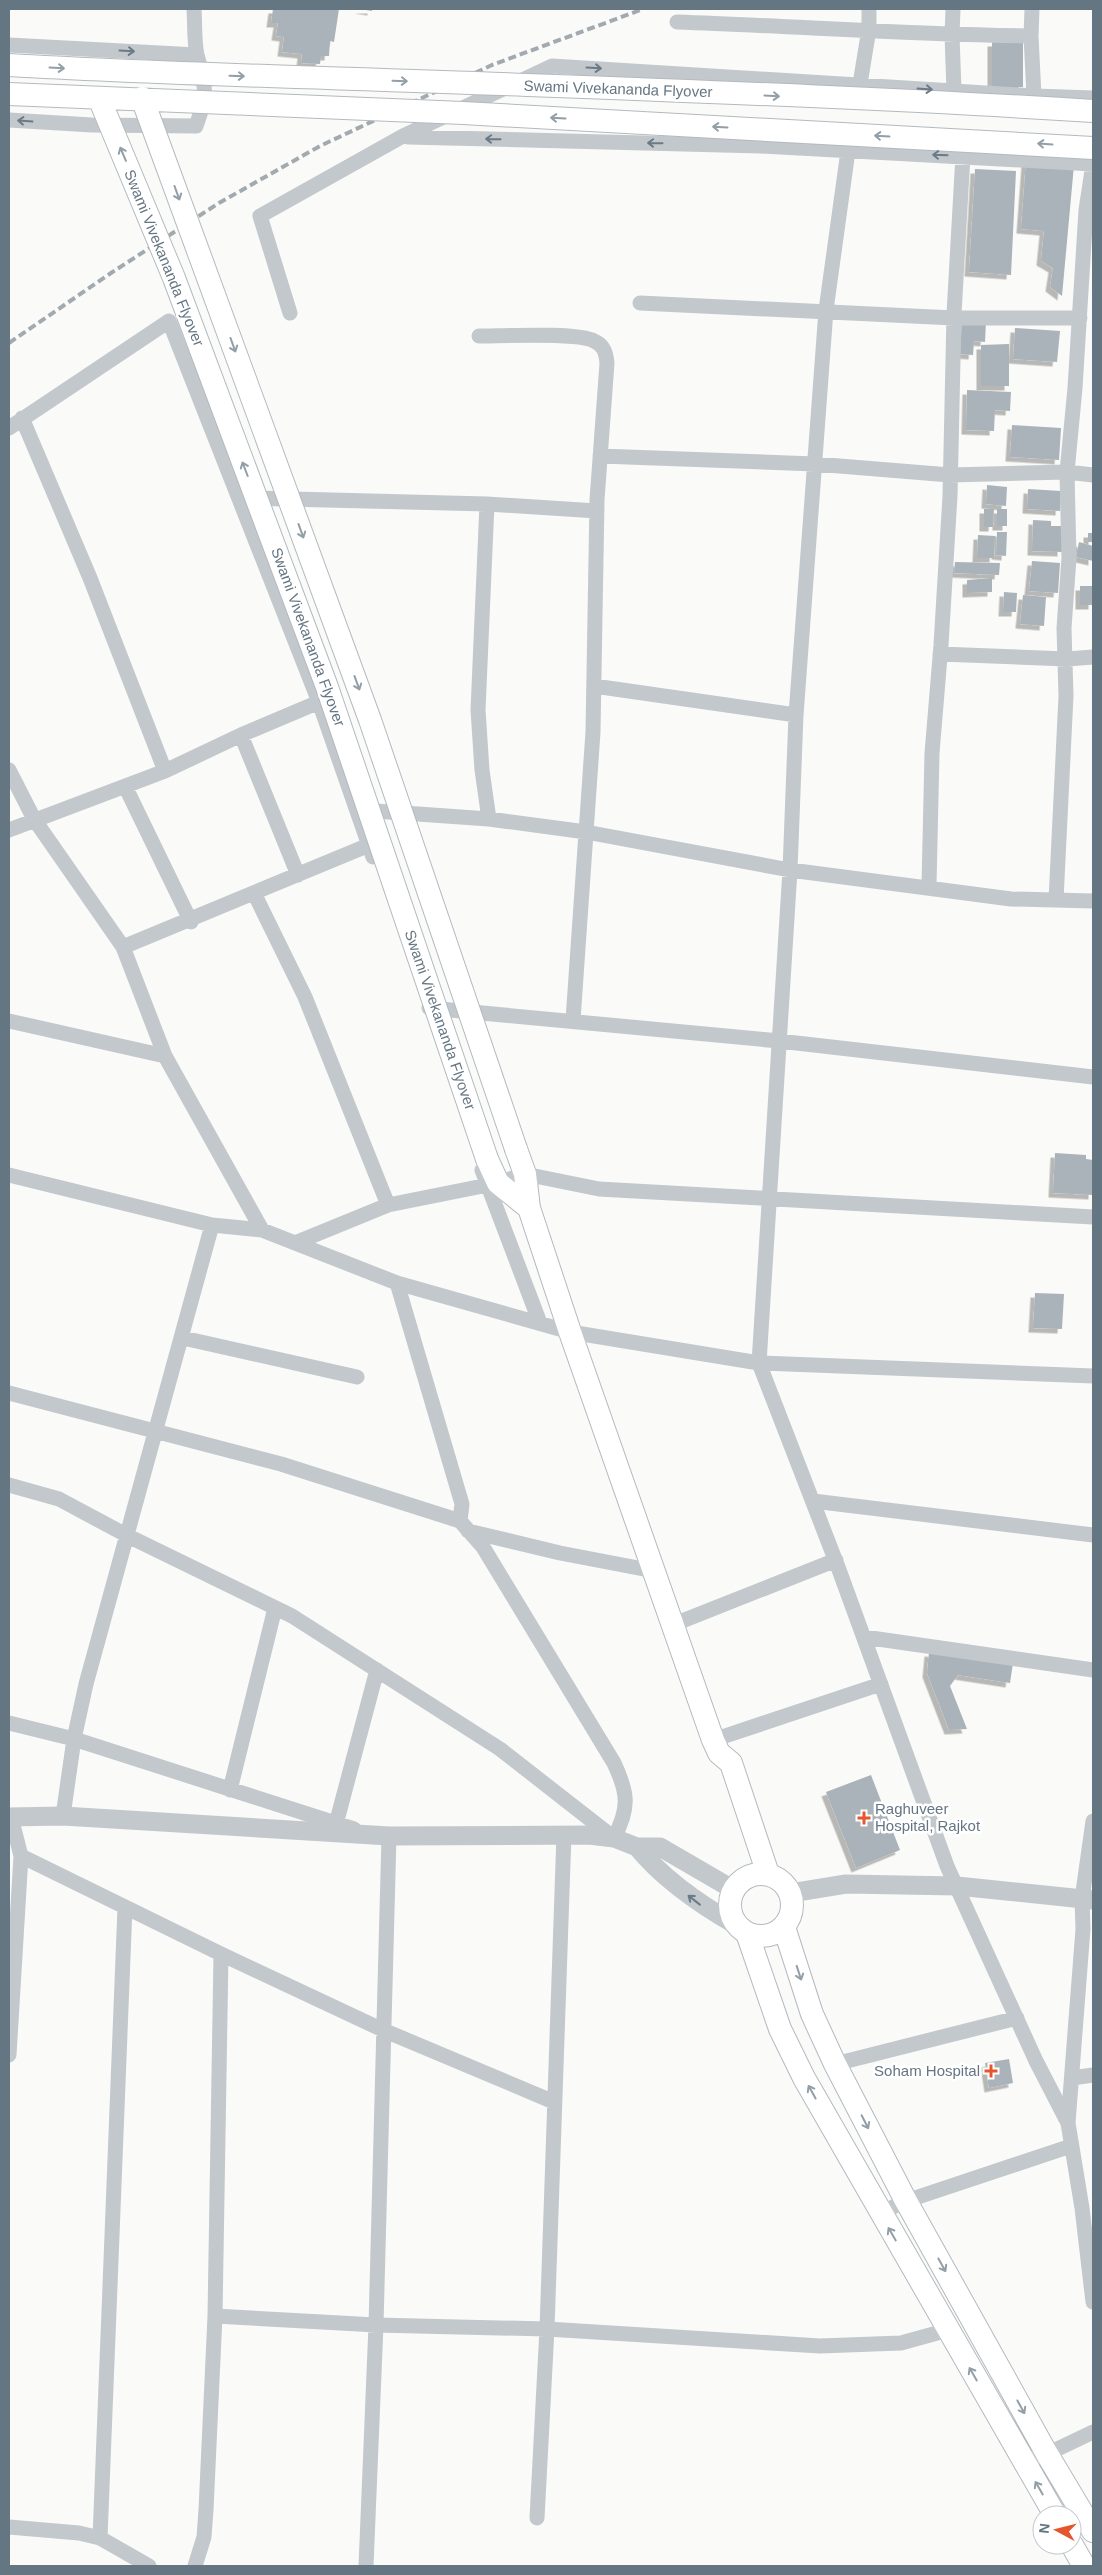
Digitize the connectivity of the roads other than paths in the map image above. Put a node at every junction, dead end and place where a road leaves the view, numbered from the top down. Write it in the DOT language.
graph roads {
  1 [pos="194,9"];
  2 [pos="869,9"];
  3 [pos="953,9"];
  4 [pos="1032,9"];
  5 [pos="677,22"];
  6 [pos="868,29"];
  7 [pos="952,35"];
  8 [pos="1031,36"];
  9 [pos="9,45"];
  10 [pos="197,55"];
  11 [pos="9,65"];
  12 [pos="96,70"];
  13 [pos="142,72"];
  14 [pos="860,84"];
  15 [pos="954,91"];
  16 [pos="9,94"];
  17 [pos="1034,96"];
  18 [pos="99,98"];
  19 [pos="142,98"];
  20 [pos="1093,98"];
  21 [pos="1093,111"];
  22 [pos="9,120"];
  23 [pos="404,136"];
  24 [pos="1093,148"];
  25 [pos="848,151"];
  26 [pos="963,155"];
  27 [pos="1093,164"];
  28 [pos="640,303"];
  29 [pos="826,310"];
  30 [pos="290,313"];
  31 [pos="954,318"];
  32 [pos="1080,318"];
  33 [pos="479,336"];
  34 [pos="22,418"];
  35 [pos="9,428"];
  36 [pos="600,456"];
  37 [pos="815,464"];
  38 [pos="1067,472"];
  39 [pos="950,475"];
  40 [pos="1093,475"];
  41 [pos="239,498"];
  42 [pos="487,504"];
  43 [pos="597,511"];
  44 [pos="940,654"];
  45 [pos="1093,657"];
  46 [pos="1067,659"];
  47 [pos="594,686"];
  48 [pos="319,702"];
  49 [pos="796,715"];
  50 [pos="241,735"];
  51 [pos="9,770"];
  52 [pos="165,771"];
  53 [pos="124,786"];
  54 [pos="356,810"];
  55 [pos="34,819"];
  56 [pos="489,819"];
  57 [pos="9,830"];
  58 [pos="586,832"];
  59 [pos="369,845"];
  60 [pos="790,870"];
  61 [pos="298,875"];
  62 [pos="929,886"];
  63 [pos="254,893"];
  64 [pos="1056,900"];
  65 [pos="1093,901"];
  66 [pos="191,921"];
  67 [pos="124,947"];
  68 [pos="425,1008"];
  69 [pos="573,1020"];
  70 [pos="9,1021"];
  71 [pos="779,1041"];
  72 [pos="164,1056"];
  73 [pos="1093,1077"];
  74 [pos="525,1174"];
  75 [pos="9,1175"];
  76 [pos="493,1184"];
  77 [pos="769,1200"];
  78 [pos="388,1205"];
  79 [pos="530,1208"];
  80 [pos="1093,1217"];
  81 [pos="212,1226"];
  82 [pos="262,1230"];
  83 [pos="295,1243"];
  84 [pos="397,1283"];
  85 [pos="540,1323"];
  86 [pos="570,1332"];
  87 [pos="182,1338"];
  88 [pos="759,1363"];
  89 [pos="1093,1376"];
  90 [pos="357,1377"];
  91 [pos="9,1393"];
  92 [pos="156,1431"];
  93 [pos="9,1485"];
  94 [pos="813,1501"];
  95 [pos="464,1526"];
  96 [pos="1093,1535"];
  97 [pos="128,1536"];
  98 [pos="836,1560"];
  99 [pos="654,1571"];
  100 [pos="275,1608"];
  101 [pos="672,1625"];
  102 [pos="864,1637"];
  103 [pos="377,1670"];
  104 [pos="1093,1670"];
  105 [pos="881,1684"];
  106 [pos="9,1723"];
  107 [pos="74,1740"];
  108 [pos="716,1747"];
  109 [pos="230,1790"];
  110 [pos="63,1816"];
  111 [pos="10,1817"];
  112 [pos="1093,1822"];
  113 [pos="336,1824"];
  114 [pos="564,1834"];
  115 [pos="380,1835"];
  116 [pos="614,1838"];
  117 [pos="637,1847"];
  118 [pos="21,1856"];
  119 [pos="760,1874"];
  120 [pos="957,1886"];
  121 [pos="734,1890"];
  122 [pos="790,1892"];
  123 [pos="1088,1900"];
  124 [pos="125,1907"];
  125 [pos="784,1927"];
  126 [pos="741,1929"];
  127 [pos="221,1954"];
  128 [pos="1017,2018"];
  129 [pos="383,2030"];
  130 [pos="9,2055"];
  131 [pos="835,2064"];
  132 [pos="1093,2075"];
  133 [pos="1072,2078"];
  134 [pos="554,2102"];
  135 [pos="1068,2123"];
  136 [pos="1071,2146"];
  137 [pos="906,2201"];
  138 [pos="1088,2207"];
  139 [pos="880,2213"];
  140 [pos="1093,2302"];
  141 [pos="215,2316"];
  142 [pos="376,2325"];
  143 [pos="547,2329"];
  144 [pos="948,2330"];
  145 [pos="1093,2432"];
  146 [pos="1047,2454"];
  147 [pos="1024,2462"];
  148 [pos="1048,2505"];
  149 [pos="536,2518"];
  150 [pos="9,2527"];
  151 [pos="1093,2531"];
  152 [pos="100,2538"];
  153 [pos="1078,2555"];
  154 [pos="149,2566"];
  155 [pos="195,2566"];
  156 [pos="366,2566"];
  157 [pos="1084,2566"];
  1 -- 10 [label="street"];
  2 -- 6 [label="street"];
  3 -- 7 [label="street"];
  4 -- 8 [label="street"];
  5 -- 6 [label="street"];
  6 -- 7 [label="street"];
  6 -- 14 [label="street"];
  7 -- 8 [label="street"];
  7 -- 15 [label="street"];
  8 -- 17 [label="street"];
  9 -- 10 [label="street, one-way"];
  10 -- 22 [label="street, one-way"];
  11 -- 12 [label="main road, Swami Vivekananda Flyover, one-way, bridge"];
  12 -- 13 [label="main road, Swami Vivekananda Flyover, bridge"];
  12 -- 18 [label="main road, Swami Vivekananda Flyover"];
  13 -- 19 [label="main road, Swami Vivekananda Flyover"];
  13 -- 21 [label="main road, Swami Vivekananda Flyover, one-way, bridge"];
  14 -- 15 [label="street, one-way"];
  23 -- 14 [label="street, one-way"];
  15 -- 17 [label="street"];
  16 -- 18 [label="main road, Swami Vivekananda Flyover, bridge"];
  17 -- 20 [label="street"];
  18 -- 19 [label="main road, Swami Vivekananda Flyover, bridge"];
  76 -- 18 [label="main road, Swami Vivekananda Flyover, one-way, bridge"];
  24 -- 19 [label="main road, Swami Vivekananda Flyover, one-way, bridge"];
  19 -- 74 [label="main road, Swami Vivekananda Flyover, one-way, bridge"];
  25 -- 23 [label="street, one-way"];
  23 -- 30 [label="street"];
  26 -- 25 [label="street, one-way"];
  25 -- 29 [label="street"];
  26 -- 27 [label="street"];
  26 -- 31 [label="street"];
  27 -- 32 [label="street"];
  28 -- 29 [label="street"];
  29 -- 31 [label="street"];
  29 -- 37 [label="street"];
  31 -- 32 [label="street"];
  31 -- 39 [label="street"];
  32 -- 38 [label="street"];
  33 -- 36 [label="street"];
  34 -- 35 [label="street"];
  34 -- 41 [label="street"];
  34 -- 52 [label="street"];
  36 -- 37 [label="street"];
  36 -- 43 [label="street"];
  37 -- 39 [label="street"];
  37 -- 49 [label="street"];
  38 -- 39 [label="street"];
  38 -- 40 [label="street"];
  38 -- 46 [label="street"];
  39 -- 44 [label="street"];
  41 -- 42 [label="street"];
  41 -- 48 [label="street"];
  42 -- 43 [label="street"];
  42 -- 56 [label="street"];
  43 -- 47 [label="street"];
  44 -- 46 [label="street"];
  44 -- 62 [label="street"];
  45 -- 46 [label="street"];
  46 -- 64 [label="street"];
  47 -- 49 [label="street"];
  47 -- 58 [label="street"];
  48 -- 50 [label="street"];
  48 -- 54 [label="street"];
  49 -- 60 [label="street"];
  50 -- 52 [label="street"];
  50 -- 61 [label="street"];
  51 -- 55 [label="street"];
  52 -- 53 [label="street"];
  53 -- 55 [label="street"];
  53 -- 66 [label="street"];
  54 -- 56 [label="street"];
  54 -- 59 [label="street"];
  55 -- 57 [label="street"];
  55 -- 67 [label="street"];
  56 -- 58 [label="street"];
  58 -- 60 [label="street"];
  58 -- 69 [label="street"];
  59 -- 61 [label="street"];
  59 -- 68 [label="street"];
  60 -- 62 [label="street"];
  60 -- 71 [label="street"];
  61 -- 63 [label="street"];
  62 -- 64 [label="street"];
  63 -- 66 [label="street"];
  63 -- 78 [label="street"];
  64 -- 65 [label="street"];
  66 -- 67 [label="street"];
  67 -- 72 [label="street"];
  68 -- 69 [label="street"];
  68 -- 76 [label="street"];
  69 -- 71 [label="street"];
  70 -- 72 [label="street"];
  71 -- 73 [label="street"];
  71 -- 77 [label="street"];
  72 -- 82 [label="street"];
  74 -- 76 [label="street"];
  74 -- 77 [label="street"];
  74 -- 79 [label="main road, Swami Vivekananda Flyover"];
  75 -- 81 [label="street"];
  76 -- 78 [label="street"];
  76 -- 79 [label="main road"];
  76 -- 85 [label="street"];
  77 -- 80 [label="street"];
  77 -- 88 [label="street"];
  78 -- 83 [label="street"];
  79 -- 86 [label="main road, Swami Vivekananda Flyover"];
  81 -- 82 [label="street"];
  81 -- 87 [label="street"];
  82 -- 83 [label="street"];
  83 -- 84 [label="street"];
  84 -- 85 [label="street"];
  84 -- 95 [label="street"];
  85 -- 86 [label="street"];
  86 -- 88 [label="street"];
  86 -- 99 [label="main road, Swami Vivekananda Flyover"];
  87 -- 90 [label="street"];
  87 -- 92 [label="street"];
  88 -- 89 [label="street"];
  88 -- 94 [label="street"];
  91 -- 92 [label="street"];
  92 -- 95 [label="street"];
  92 -- 97 [label="street"];
  93 -- 97 [label="street"];
  94 -- 96 [label="street"];
  94 -- 98 [label="street"];
  95 -- 99 [label="street"];
  95 -- 116 [label="street"];
  97 -- 100 [label="street"];
  97 -- 107 [label="street"];
  98 -- 101 [label="street"];
  98 -- 102 [label="street"];
  99 -- 101 [label="main road, Swami Vivekananda Flyover"];
  100 -- 103 [label="street"];
  100 -- 109 [label="street"];
  101 -- 108 [label="main road, Swami Vivekananda Flyover"];
  102 -- 104 [label="street"];
  102 -- 105 [label="street"];
  103 -- 113 [label="street"];
  103 -- 116 [label="street"];
  105 -- 108 [label="street"];
  105 -- 120 [label="street"];
  106 -- 107 [label="street"];
  107 -- 109 [label="street"];
  107 -- 110 [label="street"];
  108 -- 119 [label="main road, Swami Vivekananda Flyover"];
  109 -- 113 [label="street"];
  110 -- 111 [label="street"];
  110 -- 115 [label="street"];
  111 -- 118 [label="street"];
  112 -- 123 [label="street"];
  113 -- 115 [label="street"];
  114 -- 115 [label="street"];
  114 -- 116 [label="street"];
  114 -- 134 [label="street"];
  115 -- 129 [label="street"];
  116 -- 117 [label="street"];
  117 -- 121 [label="street"];
  126 -- 117 [label="street, one-way"];
  118 -- 124 [label="street"];
  118 -- 130 [label="street"];
  119 -- 121 [label="main road"];
  119 -- 122 [label="main road"];
  120 -- 122 [label="street"];
  120 -- 123 [label="street"];
  120 -- 128 [label="street"];
  121 -- 126 [label="main road"];
  122 -- 125 [label="main road"];
  123 -- 133 [label="street"];
  124 -- 127 [label="street"];
  124 -- 152 [label="street"];
  125 -- 126 [label="main road"];
  125 -- 131 [label="main road, one-way"];
  139 -- 126 [label="main road, one-way"];
  127 -- 129 [label="street"];
  127 -- 141 [label="street"];
  128 -- 131 [label="street"];
  128 -- 135 [label="street"];
  129 -- 134 [label="street"];
  129 -- 142 [label="street"];
  131 -- 137 [label="main road, one-way"];
  132 -- 133 [label="street"];
  133 -- 135 [label="street"];
  134 -- 143 [label="street"];
  135 -- 136 [label="street"];
  136 -- 137 [label="street"];
  136 -- 138 [label="street"];
  137 -- 139 [label="street"];
  137 -- 146 [label="main road, one-way"];
  138 -- 140 [label="street"];
  144 -- 139 [label="main road, one-way"];
  141 -- 142 [label="street"];
  141 -- 155 [label="street"];
  142 -- 143 [label="street"];
  142 -- 156 [label="street"];
  143 -- 144 [label="street"];
  143 -- 149 [label="street"];
  147 -- 144 [label="main road, one-way"];
  145 -- 146 [label="street"];
  146 -- 147 [label="street"];
  146 -- 151 [label="main road"];
  148 -- 147 [label="main road, one-way"];
  150 -- 152 [label="street"];
  152 -- 154 [label="street"];
  153 -- 157 [label="main road"];
}
